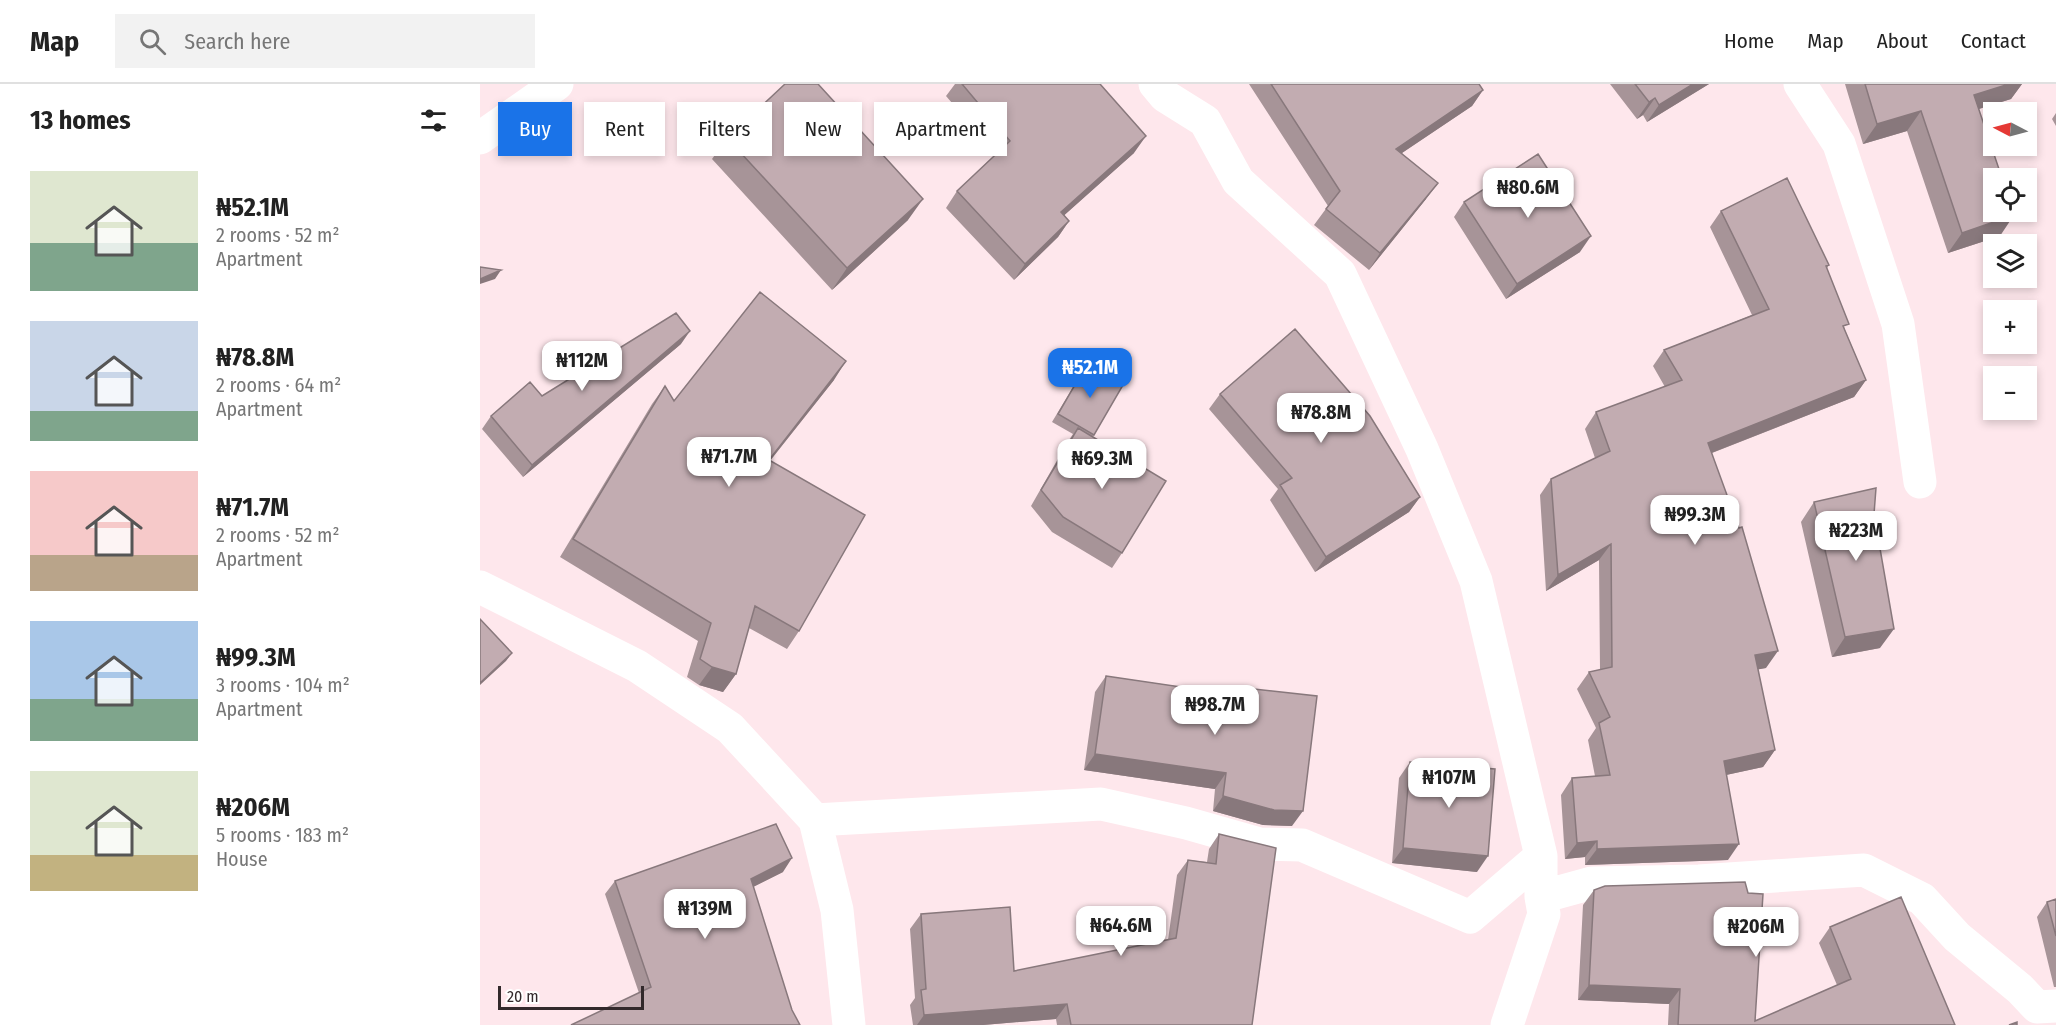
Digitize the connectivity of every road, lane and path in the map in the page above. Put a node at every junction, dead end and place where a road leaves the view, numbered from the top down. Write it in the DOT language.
graph roads {
  1 [pos="557,84"];
  2 [pos="1155,84"];
  3 [pos="1800,84"];
  4 [pos="480,138"];
  5 [pos="1920,483"];
  6 [pos="480,587"];
  7 [pos="815,820"];
  8 [pos="1541,856"];
  9 [pos="1541,897"];
  10 [pos="2056,1006"];
  11 [pos="849,1025"];
  12 [pos="1507,1025"];
  1 -- 4 [label="street"];
  2 -- 8 [label="street"];
  3 -- 5 [label="street"];
  6 -- 7 [label="street"];
  7 -- 8 [label="street"];
  7 -- 11 [label="street"];
  8 -- 9 [label="street"];
  9 -- 10 [label="street"];
  9 -- 12 [label="street"];
}
